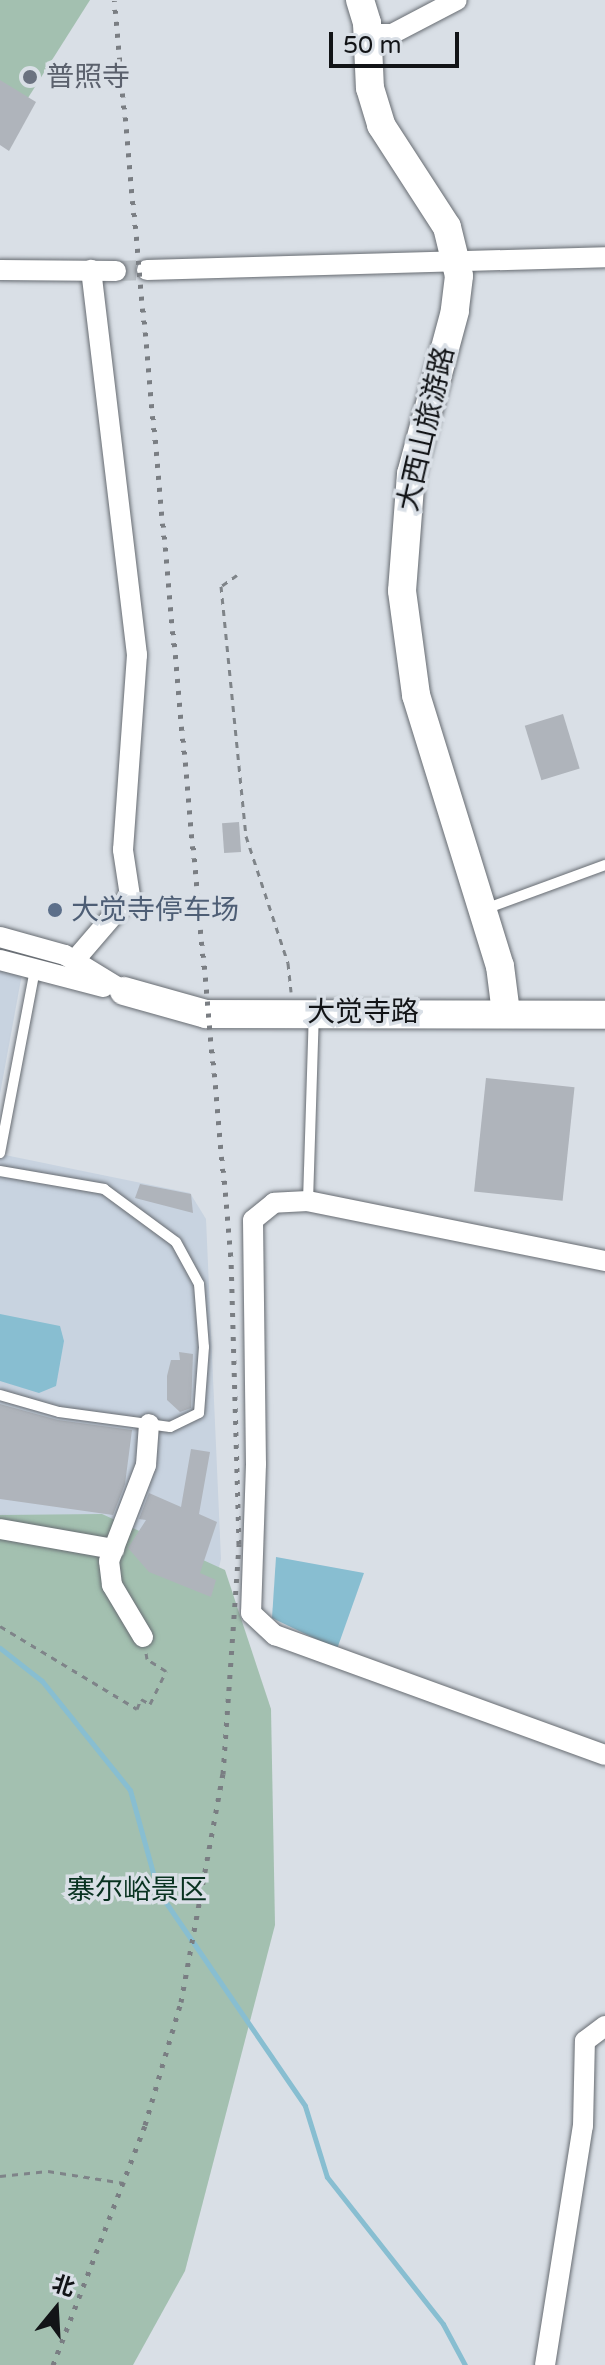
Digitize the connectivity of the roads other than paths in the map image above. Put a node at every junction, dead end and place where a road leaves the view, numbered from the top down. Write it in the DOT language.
graph roads {
  1 [pos="360,0"];
  2 [pos="457,0"];
  3 [pos="369,34"];
  4 [pos="605,257"];
  5 [pos="456,261"];
  6 [pos="0,270"];
  7 [pos="91,270"];
  8 [pos="147,270"];
  9 [pos="116,271"];
  10 [pos="605,865"];
  11 [pos="483,910"];
  12 [pos="0,937"];
  13 [pos="0,960"];
  14 [pos="74,961"];
  15 [pos="35,970"];
  16 [pos="124,991"];
  17 [pos="304,1012"];
  18 [pos="506,1013"];
  19 [pos="605,1015"];
  20 [pos="0,1153"];
  21 [pos="0,1171"];
  22 [pos="308,1201"];
  23 [pos="605,1261"];
  24 [pos="0,1395"];
  25 [pos="149,1424"];
  26 [pos="0,1529"];
  27 [pos="114,1549"];
  28 [pos="143,1637"];
  29 [pos="605,1755"];
  30 [pos="605,2026"];
  31 [pos="545,2365"];
  1 -- 3 [label="street, 大西山旅游路"];
  2 -- 3 [label="street"];
  3 -- 5 [label="street, 大西山旅游路"];
  4 -- 5 [label="street"];
  5 -- 8 [label="street"];
  5 -- 11 [label="street, 大西山旅游路"];
  6 -- 7 [label="street"];
  7 -- 9 [label="street"];
  7 -- 14 [label="street"];
  10 -- 11 [label="lane"];
  11 -- 18 [label="street, 大西山旅游路"];
  12 -- 14 [label="street, 大觉寺路"];
  13 -- 15 [label="street, 大觉寺路"];
  14 -- 16 [label="street, 大觉寺路"];
  15 -- 16 [label="street, 大觉寺路"];
  15 -- 20 [label="lane"];
  16 -- 17 [label="street, 大觉寺路"];
  17 -- 18 [label="street, 大觉寺路"];
  17 -- 22 [label="lane"];
  18 -- 19 [label="street, 大觉寺路"];
  21 -- 25 [label="lane"];
  22 -- 23 [label="street"];
  22 -- 29 [label="street"];
  24 -- 25 [label="lane"];
  25 -- 27 [label="street"];
  26 -- 27 [label="street"];
  27 -- 28 [label="street"];
  30 -- 31 [label="street"];
}
